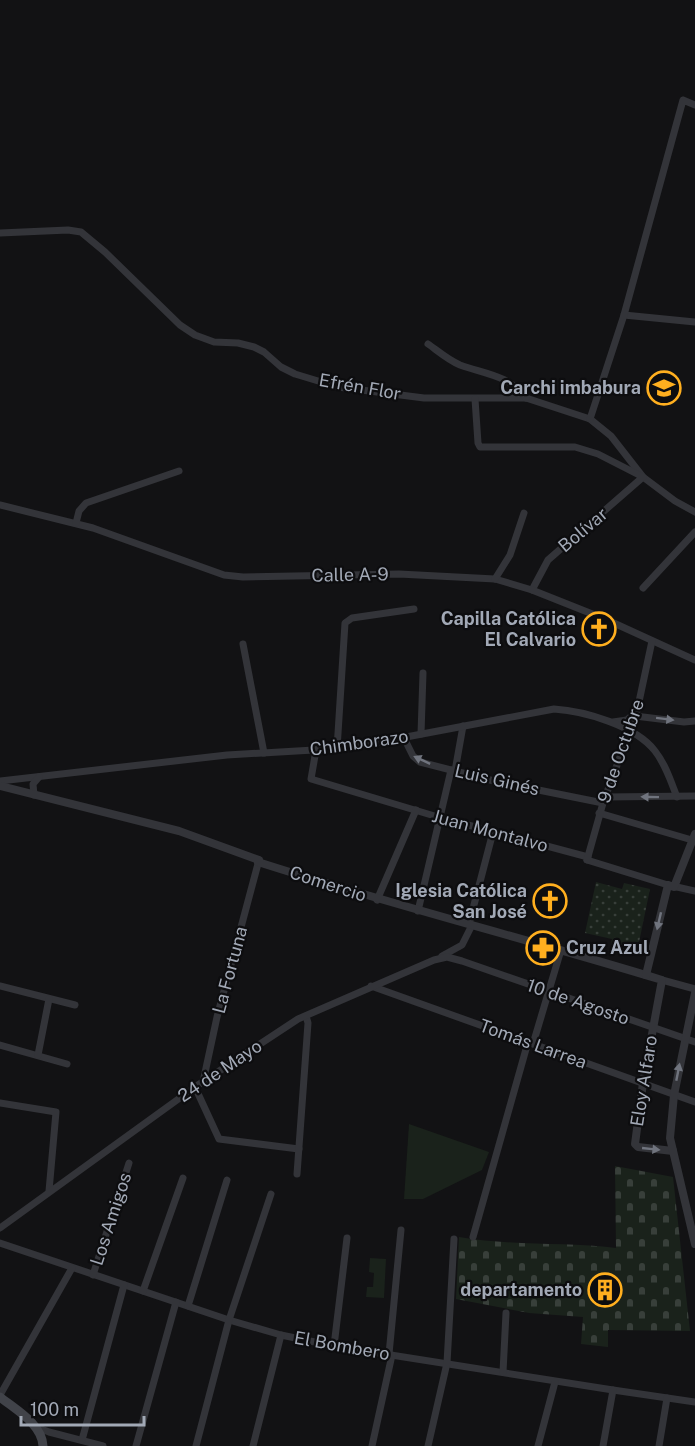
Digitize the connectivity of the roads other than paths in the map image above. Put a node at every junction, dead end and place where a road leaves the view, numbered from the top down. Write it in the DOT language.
graph roads {
  1 [pos="695,105"];
  2 [pos="0,233"];
  3 [pos="624,315"];
  4 [pos="695,322"];
  5 [pos="428,344"];
  6 [pos="526,398"];
  7 [pos="476,399"];
  8 [pos="590,419"];
  9 [pos="180,471"];
  10 [pos="643,477"];
  11 [pos="0,505"];
  12 [pos="695,512"];
  13 [pos="524,513"];
  14 [pos="76,523"];
  15 [pos="695,532"];
  16 [pos="495,579"];
  17 [pos="643,588"];
  18 [pos="532,590"];
  19 [pos="414,609"];
  20 [pos="652,641"];
  21 [pos="243,644"];
  22 [pos="695,660"];
  23 [pos="423,673"];
  24 [pos="636,714"];
  25 [pos="695,720"];
  26 [pos="611,722"];
  27 [pos="463,726"];
  28 [pos="629,731"];
  29 [pos="421,734"];
  30 [pos="404,738"];
  31 [pos="337,749"];
  32 [pos="316,750"];
  33 [pos="264,753"];
  34 [pos="453,770"];
  35 [pos="40,777"];
  36 [pos="0,781"];
  37 [pos="0,786"];
  38 [pos="34,795"];
  39 [pos="695,796"];
  40 [pos="677,797"];
  41 [pos="604,800"];
  42 [pos="416,810"];
  43 [pos="599,813"];
  44 [pos="440,817"];
  45 [pos="493,831"];
  46 [pos="694,837"];
  47 [pos="587,859"];
  48 [pos="259,861"];
  49 [pos="671,886"];
  50 [pos="695,891"];
  51 [pos="377,900"];
  52 [pos="418,911"];
  53 [pos="471,925"];
  54 [pos="561,950"];
  55 [pos="434,960"];
  56 [pos="462,961"];
  57 [pos="646,975"];
  58 [pos="386,980"];
  59 [pos="662,980"];
  60 [pos="0,986"];
  61 [pos="371,986"];
  62 [pos="695,991"];
  63 [pos="549,992"];
  64 [pos="393,994"];
  65 [pos="49,999"];
  66 [pos="75,1005"];
  67 [pos="306,1016"];
  68 [pos="653,1027"];
  69 [pos="685,1038"];
  70 [pos="695,1042"];
  71 [pos="530,1043"];
  72 [pos="0,1045"];
  73 [pos="38,1055"];
  74 [pos="66,1064"];
  75 [pos="203,1082"];
  76 [pos="643,1083"];
  77 [pos="195,1087"];
  78 [pos="674,1095"];
  79 [pos="695,1102"];
  80 [pos="0,1103"];
  81 [pos="299,1149"];
  82 [pos="673,1151"];
  83 [pos="129,1163"];
  84 [pos="297,1174"];
  85 [pos="183,1178"];
  86 [pos="227,1180"];
  87 [pos="49,1191"];
  88 [pos="271,1194"];
  89 [pos="0,1228"];
  90 [pos="401,1230"];
  91 [pos="473,1237"];
  92 [pos="347,1238"];
  93 [pos="454,1239"];
  94 [pos="0,1243"];
  95 [pos="695,1244"];
  96 [pos="72,1268"];
  97 [pos="93,1275"];
  98 [pos="124,1285"];
  99 [pos="143,1291"];
  100 [pos="176,1302"];
  101 [pos="188,1306"];
  102 [pos="506,1313"];
  103 [pos="230,1320"];
  104 [pos="281,1335"];
  105 [pos="334,1346"];
  106 [pos="390,1354"];
  107 [pos="447,1363"];
  108 [pos="503,1372"];
  109 [pos="555,1382"];
  110 [pos="613,1390"];
  111 [pos="0,1396"];
  112 [pos="667,1398"];
  113 [pos="695,1401"];
  114 [pos="33,1424"];
  115 [pos="49,1432"];
  116 [pos="82,1440"];
  117 [pos="44,1446"];
  118 [pos="103,1446"];
  119 [pos="136,1446"];
  120 [pos="196,1446"];
  121 [pos="253,1446"];
  122 [pos="372,1446"];
  123 [pos="428,1446"];
  124 [pos="538,1446"];
  125 [pos="603,1446"];
  126 [pos="659,1446"];
  1 -- 3 [label="street"];
  2 -- 7 [label="street, Efrén Flor"];
  3 -- 4 [label="street"];
  3 -- 8 [label="street"];
  5 -- 6 [label="street"];
  6 -- 7 [label="street, Efrén Flor"];
  6 -- 8 [label="street, Efrén Flor"];
  7 -- 10 [label="street"];
  8 -- 10 [label="street, Efrén Flor"];
  9 -- 14 [label="street"];
  10 -- 12 [label="street, Efrén Flor"];
  10 -- 18 [label="street, Bolívar"];
  11 -- 14 [label="street, Calle A-9"];
  13 -- 16 [label="street"];
  14 -- 16 [label="street, Calle A-9"];
  15 -- 17 [label="street"];
  16 -- 18 [label="street, Calle A-9"];
  18 -- 20 [label="street, Calle A-9"];
  19 -- 31 [label="street"];
  20 -- 22 [label="street, Calle A-9"];
  20 -- 24 [label="street, 9 de Octubre"];
  21 -- 33 [label="street"];
  23 -- 29 [label="street"];
  24 -- 25 [label="street, one-way"];
  24 -- 26 [label="street"];
  24 -- 28 [label="street, 9 de Octubre"];
  26 -- 27 [label="street, Chimborazo"];
  26 -- 28 [label="street, Chimborazo"];
  27 -- 29 [label="street, Chimborazo"];
  27 -- 34 [label="street"];
  28 -- 40 [label="street, Chimborazo"];
  28 -- 41 [label="street, 9 de Octubre"];
  29 -- 30 [label="street, Chimborazo"];
  30 -- 31 [label="street, Chimborazo"];
  34 -- 30 [label="street, Luis Ginés, one-way"];
  31 -- 32 [label="street, Chimborazo"];
  32 -- 33 [label="street, Chimborazo"];
  32 -- 42 [label="street, Juan Montalvo"];
  33 -- 35 [label="street, Chimborazo"];
  34 -- 41 [label="street, Luis Ginés"];
  34 -- 44 [label="street"];
  35 -- 36 [label="street, Chimborazo"];
  35 -- 38 [label="street"];
  37 -- 38 [label="street, Comercio"];
  38 -- 48 [label="street, Comercio"];
  39 -- 40 [label="street, Luis Ginés"];
  40 -- 41 [label="street, Luis Ginés, one-way"];
  41 -- 43 [label="street, 9 de Octubre"];
  42 -- 44 [label="street, Juan Montalvo"];
  42 -- 51 [label="street"];
  43 -- 46 [label="street"];
  43 -- 47 [label="street, 9 de Octubre"];
  44 -- 45 [label="street, Juan Montalvo"];
  44 -- 52 [label="street"];
  45 -- 47 [label="street, Juan Montalvo"];
  45 -- 53 [label="street"];
  46 -- 49 [label="street"];
  47 -- 49 [label="street, Juan Montalvo"];
  48 -- 51 [label="street, Comercio"];
  48 -- 75 [label="street, La Fortuna"];
  49 -- 50 [label="street, Juan Montalvo"];
  49 -- 57 [label="street, one-way"];
  51 -- 52 [label="street, Comercio"];
  52 -- 53 [label="street, Comercio"];
  53 -- 54 [label="street, Comercio"];
  53 -- 55 [label="street"];
  53 -- 56 [label="street"];
  54 -- 57 [label="street, Comercio"];
  54 -- 63 [label="street"];
  55 -- 56 [label="street, 24 de Mayo"];
  55 -- 58 [label="street, 24 de Mayo"];
  56 -- 63 [label="street, 10 de Agosto"];
  57 -- 59 [label="street, Comercio"];
  58 -- 61 [label="street, 24 de Mayo"];
  58 -- 64 [label="street"];
  59 -- 62 [label="street, Comercio"];
  59 -- 68 [label="street, Eloy Alfaro"];
  60 -- 65 [label="street"];
  61 -- 64 [label="street, Tomás Larrea"];
  61 -- 67 [label="street, 24 de Mayo"];
  62 -- 69 [label="street"];
  63 -- 68 [label="street, 10 de Agosto"];
  63 -- 71 [label="street"];
  64 -- 71 [label="street, Tomás Larrea"];
  65 -- 66 [label="street"];
  65 -- 73 [label="street"];
  67 -- 75 [label="street, 24 de Mayo"];
  67 -- 81 [label="street"];
  68 -- 69 [label="street, 10 de Agosto"];
  68 -- 76 [label="street, Eloy Alfaro"];
  69 -- 70 [label="street, 10 de Agosto"];
  78 -- 69 [label="street, one-way"];
  71 -- 76 [label="street, Tomás Larrea"];
  71 -- 91 [label="street"];
  72 -- 73 [label="street"];
  73 -- 74 [label="street"];
  75 -- 77 [label="street, 24 de Mayo"];
  76 -- 78 [label="street, Tomás Larrea"];
  76 -- 82 [label="street, Eloy Alfaro, one-way"];
  77 -- 81 [label="street"];
  77 -- 87 [label="street, 24 de Mayo"];
  78 -- 79 [label="street, Tomás Larrea"];
  78 -- 82 [label="street"];
  80 -- 87 [label="street"];
  81 -- 84 [label="street"];
  82 -- 95 [label="street"];
  83 -- 97 [label="street, Los Amigos"];
  85 -- 99 [label="street"];
  86 -- 101 [label="street"];
  87 -- 89 [label="street, 24 de Mayo"];
  88 -- 103 [label="street"];
  90 -- 106 [label="street"];
  92 -- 105 [label="street"];
  93 -- 107 [label="street"];
  94 -- 96 [label="street, El Bombero"];
  96 -- 97 [label="street, El Bombero"];
  96 -- 111 [label="street"];
  97 -- 98 [label="street, El Bombero"];
  98 -- 99 [label="street, El Bombero"];
  98 -- 116 [label="street"];
  99 -- 100 [label="street, El Bombero"];
  100 -- 101 [label="street, El Bombero"];
  100 -- 119 [label="street"];
  101 -- 103 [label="street, El Bombero"];
  102 -- 108 [label="street"];
  103 -- 104 [label="street, El Bombero"];
  103 -- 120 [label="street"];
  104 -- 105 [label="street, El Bombero"];
  104 -- 121 [label="street"];
  105 -- 106 [label="street, El Bombero"];
  106 -- 107 [label="street, El Bombero"];
  106 -- 122 [label="street"];
  107 -- 108 [label="street, El Bombero"];
  107 -- 123 [label="street"];
  108 -- 109 [label="street, El Bombero"];
  109 -- 110 [label="street, El Bombero"];
  109 -- 124 [label="street"];
  110 -- 112 [label="street, El Bombero"];
  110 -- 125 [label="street"];
  111 -- 114 [label="main road"];
  112 -- 113 [label="street, El Bombero"];
  112 -- 126 [label="street"];
  114 -- 115 [label="street"];
  114 -- 117 [label="main road"];
  115 -- 116 [label="street"];
  115 -- 117 [label="street"];
  116 -- 118 [label="street"];
}
